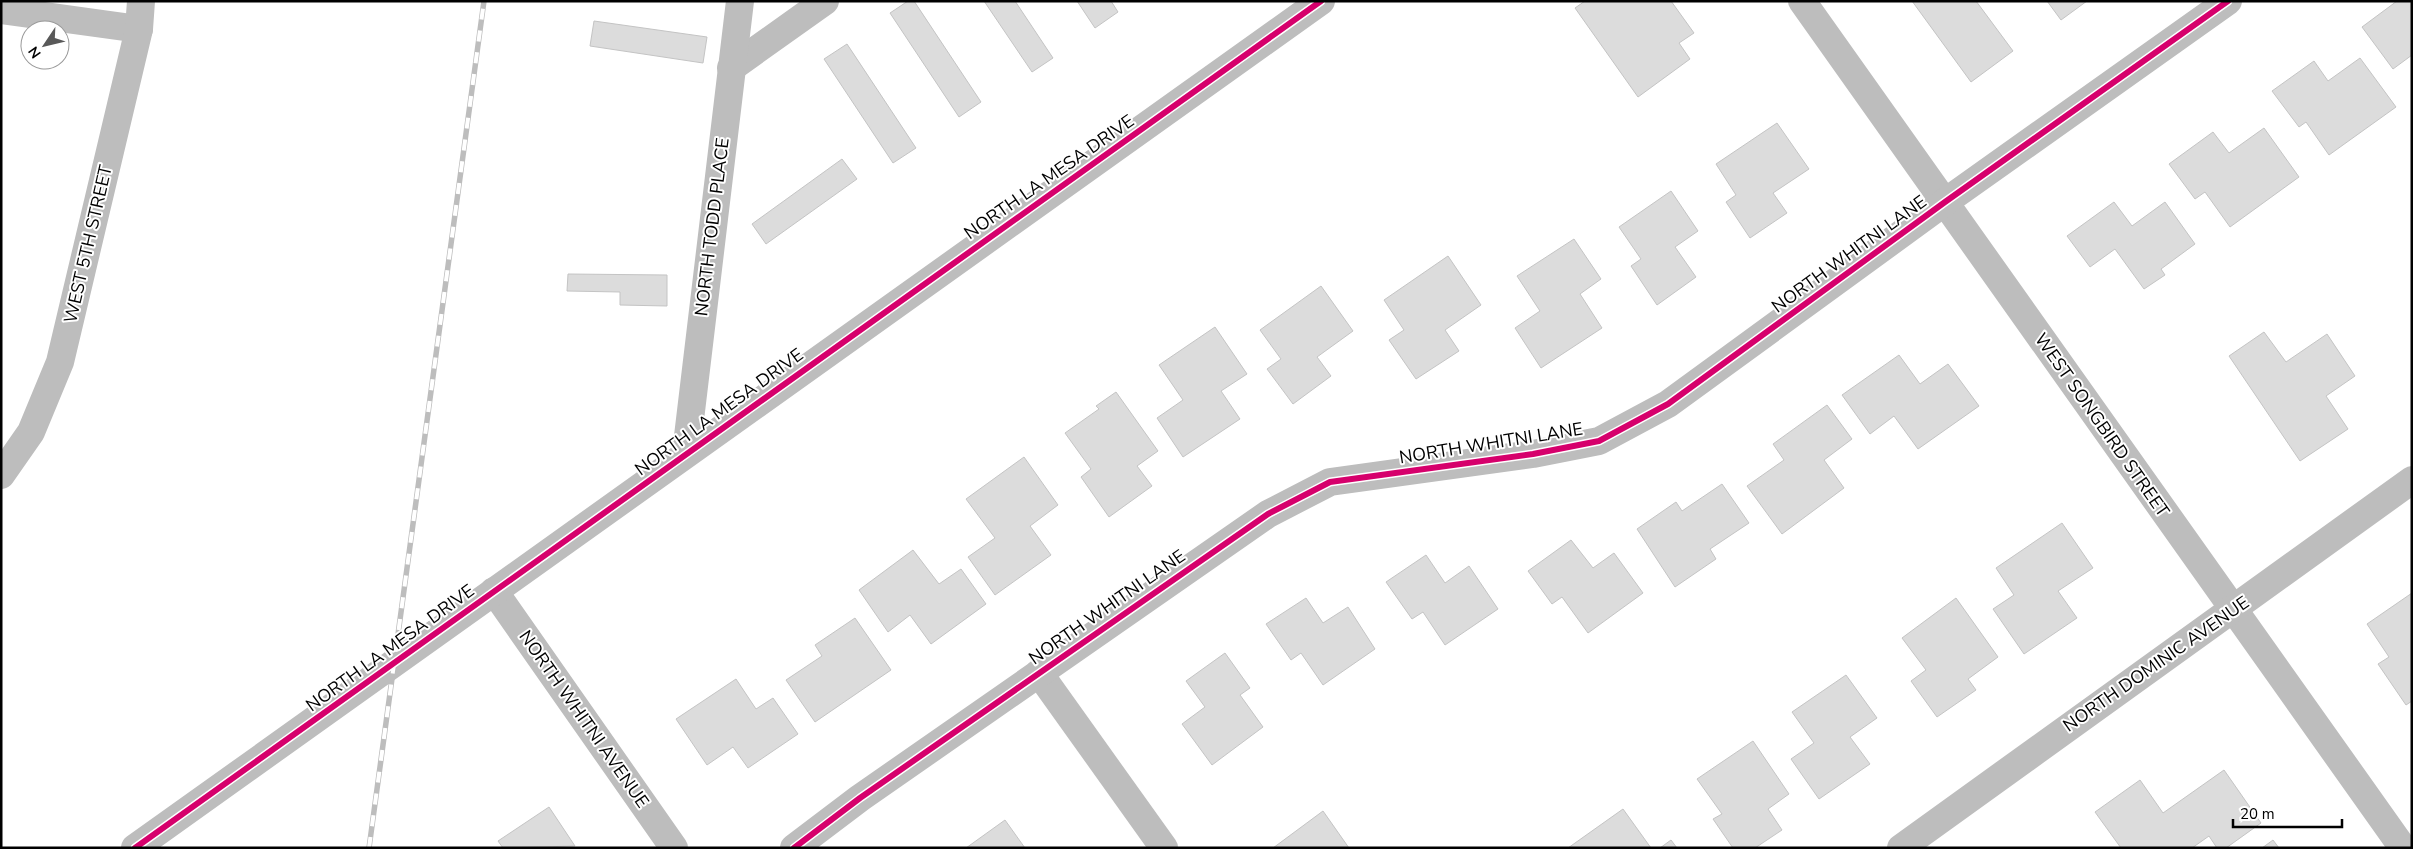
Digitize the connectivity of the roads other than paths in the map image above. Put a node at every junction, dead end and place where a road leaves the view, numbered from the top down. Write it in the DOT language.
graph roads {
  1 [pos="141,1"];
  2 [pos="740,1"];
  3 [pos="825,1"];
  4 [pos="1802,1"];
  5 [pos="2228,1"];
  6 [pos="1316,3"];
  7 [pos="1,10"];
  8 [pos="139,28"];
  9 [pos="730,68"];
  10 [pos="1945,202"];
  11 [pos="686,453"];
  12 [pos="1,475"];
  13 [pos="2412,480"];
  14 [pos="494,591"];
  15 [pos="2233,611"];
  16 [pos="1039,673"];
  17 [pos="135,848"];
  18 [pos="674,848"];
  19 [pos="794,848"];
  20 [pos="1164,848"];
  21 [pos="1901,848"];
  22 [pos="2402,848"];
  1 -- 8 [label="street, WEST 5TH STREET"];
  2 -- 9 [label="street, NORTH TODD PLACE"];
  3 -- 9 [label="street"];
  4 -- 10 [label="street, WEST SONGBIRD STREET"];
  5 -- 10 [label="street, NORTH WHITNI LANE"];
  6 -- 11 [label="street, NORTH LA MESA DRIVE"];
  7 -- 8 [label="street"];
  8 -- 12 [label="street, WEST 5TH STREET"];
  9 -- 11 [label="street, NORTH TODD PLACE"];
  10 -- 15 [label="street, WEST SONGBIRD STREET"];
  10 -- 16 [label="street, NORTH WHITNI LANE"];
  11 -- 14 [label="street, NORTH LA MESA DRIVE"];
  13 -- 15 [label="street, NORTH DOMINIC AVENUE"];
  14 -- 17 [label="street, NORTH LA MESA DRIVE"];
  14 -- 18 [label="street, NORTH WHITNI AVENUE"];
  15 -- 21 [label="street, NORTH DOMINIC AVENUE"];
  15 -- 22 [label="street, WEST SONGBIRD STREET"];
  16 -- 19 [label="street, NORTH WHITNI LANE"];
  16 -- 20 [label="street"];
}
